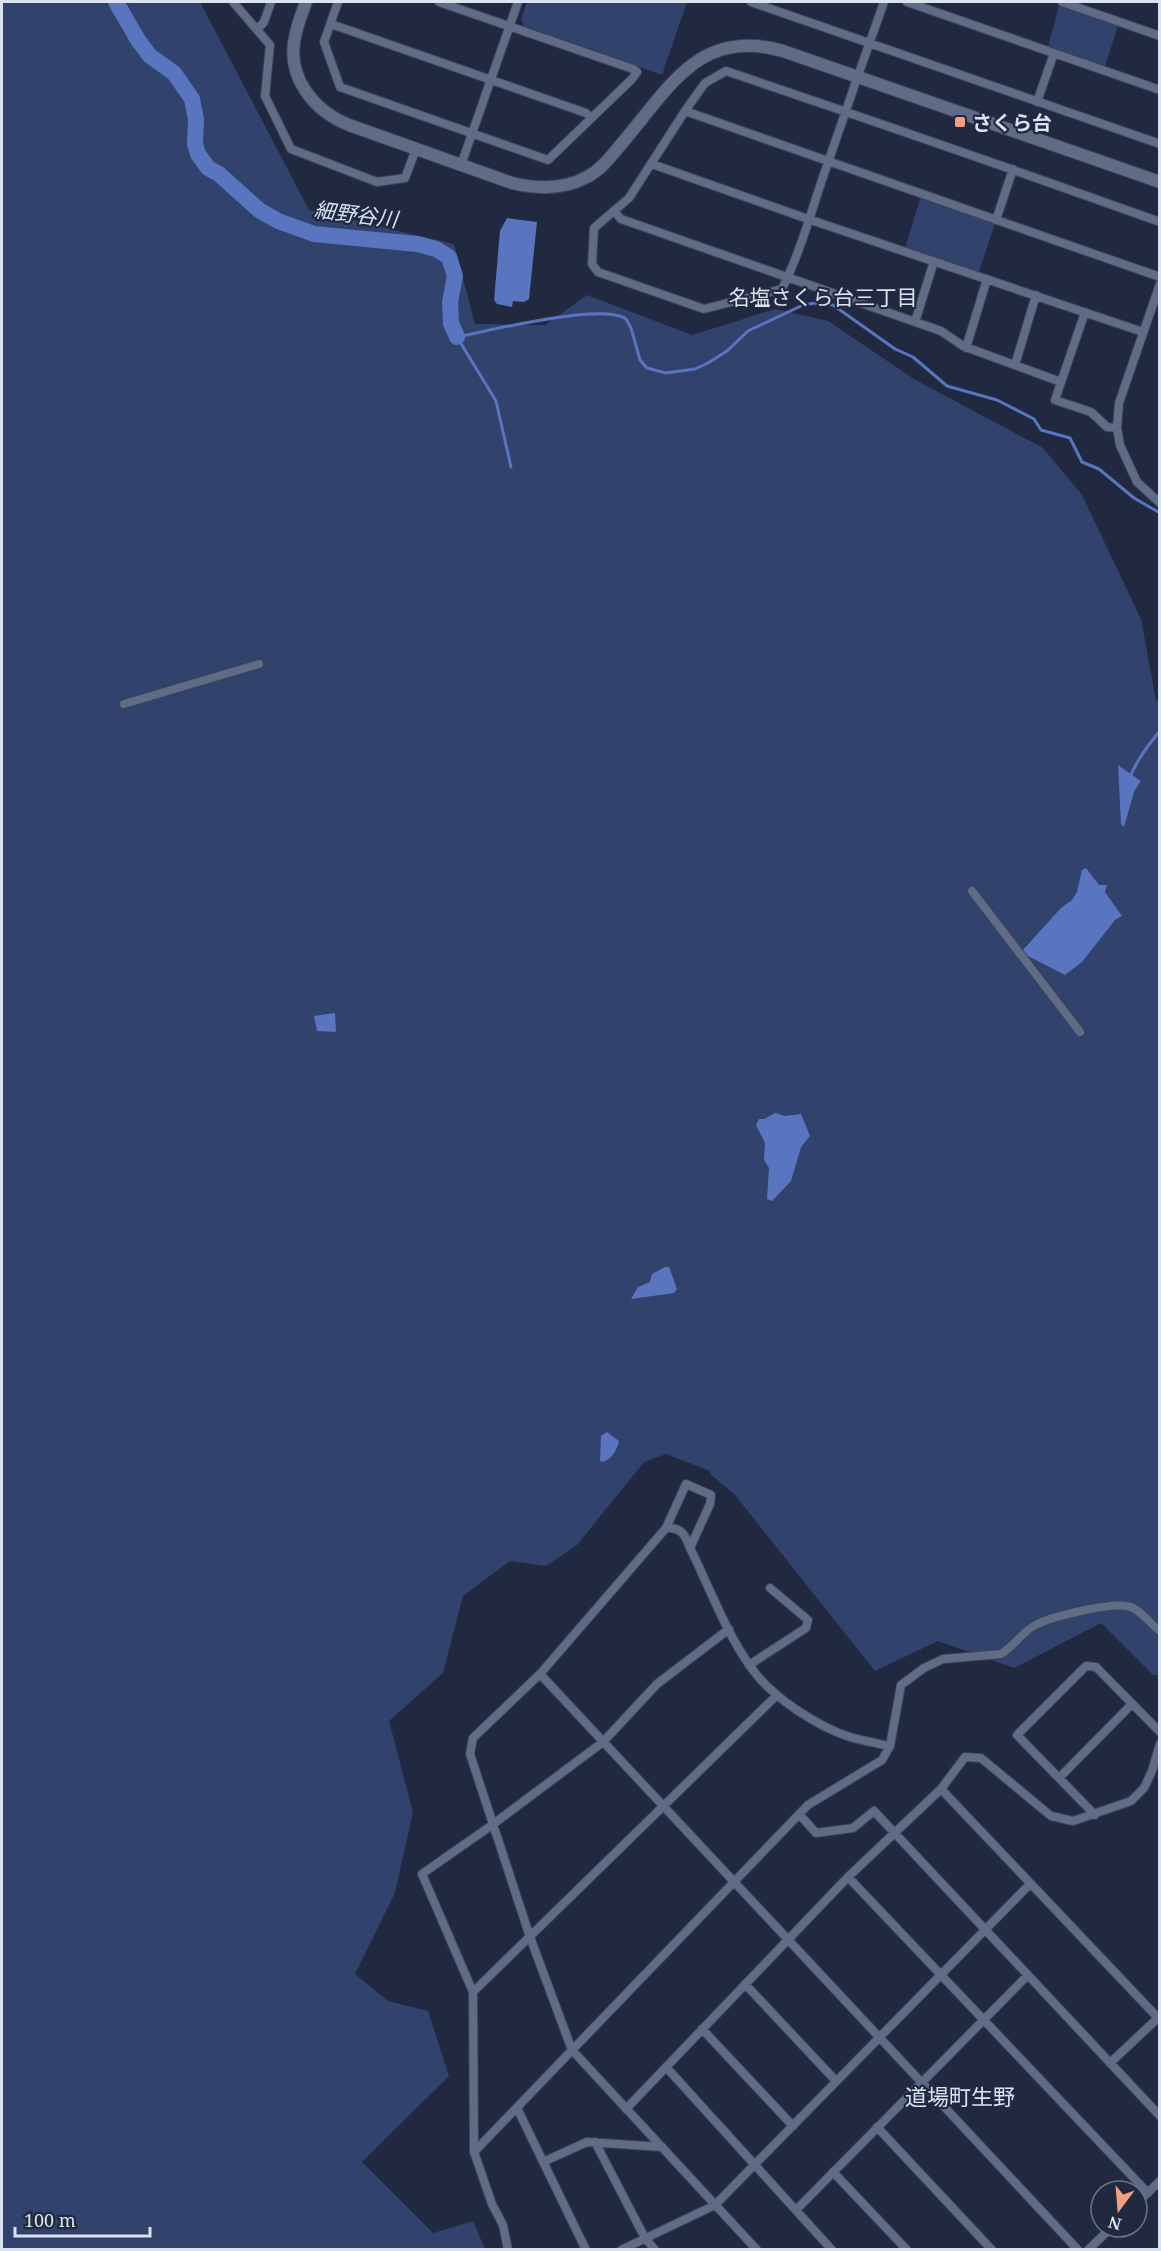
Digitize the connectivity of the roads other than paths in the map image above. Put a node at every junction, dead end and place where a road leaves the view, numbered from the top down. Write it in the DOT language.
graph roads {
  1 [pos="233,2"];
  2 [pos="271,2"];
  3 [pos="306,2"];
  4 [pos="338,2"];
  5 [pos="439,2"];
  6 [pos="518,2"];
  7 [pos="751,2"];
  8 [pos="884,2"];
  9 [pos="907,2"];
  10 [pos="1068,3"];
  11 [pos="331,24"];
  12 [pos="510,26"];
  13 [pos="257,30"];
  14 [pos="1160,36"];
  15 [pos="870,43"];
  16 [pos="1054,53"];
  17 [pos="858,77"];
  18 [pos="491,80"];
  19 [pos="1160,90"];
  20 [pos="1037,102"];
  21 [pos="685,111"];
  22 [pos="846,111"];
  23 [pos="591,118"];
  24 [pos="472,134"];
  25 [pos="1160,144"];
  26 [pos="416,149"];
  27 [pos="828,161"];
  28 [pos="652,164"];
  29 [pos="461,165"];
  30 [pos="1013,169"];
  31 [pos="1160,182"];
  32 [pos="615,212"];
  33 [pos="808,219"];
  34 [pos="996,220"];
  35 [pos="1160,222"];
  36 [pos="934,261"];
  37 [pos="1160,277"];
  38 [pos="787,279"];
  39 [pos="987,279"];
  40 [pos="1160,284"];
  41 [pos="1036,296"];
  42 [pos="1085,312"];
  43 [pos="915,322"];
  44 [pos="1143,332"];
  45 [pos="966,348"];
  46 [pos="1015,365"];
  47 [pos="1061,382"];
  48 [pos="1117,428"];
  49 [pos="1160,503"];
  50 [pos="259,664"];
  51 [pos="124,704"];
  52 [pos="972,891"];
  53 [pos="1080,1032"];
  54 [pos="666,1528"];
  55 [pos="690,1548"];
  56 [pos="770,1588"];
  57 [pos="729,1629"];
  58 [pos="1160,1631"];
  59 [pos="749,1665"];
  60 [pos="540,1674"];
  61 [pos="777,1695"];
  62 [pos="1132,1704"];
  63 [pos="1160,1732"];
  64 [pos="603,1742"];
  65 [pos="1160,1744"];
  66 [pos="890,1746"];
  67 [pos="1059,1778"];
  68 [pos="941,1789"];
  69 [pos="663,1806"];
  70 [pos="799,1814"];
  71 [pos="1095,1815"];
  72 [pos="492,1825"];
  73 [pos="895,1833"];
  74 [pos="848,1877"];
  75 [pos="734,1882"];
  76 [pos="1030,1884"];
  77 [pos="985,1930"];
  78 [pos="530,1937"];
  79 [pos="788,1940"];
  80 [pos="941,1975"];
  81 [pos="1028,1975"];
  82 [pos="746,1984"];
  83 [pos="474,1992"];
  84 [pos="1159,2019"];
  85 [pos="984,2020"];
  86 [pos="702,2029"];
  87 [pos="880,2037"];
  88 [pos="572,2050"];
  89 [pos="1110,2063"];
  90 [pos="666,2067"];
  91 [pos="836,2081"];
  92 [pos="922,2082"];
  93 [pos="517,2108"];
  94 [pos="626,2109"];
  95 [pos="1160,2116"];
  96 [pos="793,2126"];
  97 [pos="877,2127"];
  98 [pos="595,2142"];
  99 [pos="662,2148"];
  100 [pos="474,2152"];
  101 [pos="543,2162"];
  102 [pos="754,2165"];
  103 [pos="834,2172"];
  104 [pos="1135,2179"];
  105 [pos="1160,2181"];
  106 [pos="1149,2192"];
  107 [pos="715,2205"];
  108 [pos="796,2210"];
  109 [pos="645,2238"];
  110 [pos="1099,2239"];
  111 [pos="508,2250"];
  112 [pos="586,2250"];
  113 [pos="621,2250"];
  114 [pos="655,2250"];
  115 [pos="757,2250"];
  116 [pos="832,2250"];
  117 [pos="907,2250"];
  118 [pos="992,2250"];
  119 [pos="1078,2250"];
  120 [pos="1088,2250"];
  1 -- 13 [label="street"];
  2 -- 13 [label="street"];
  3 -- 26 [label="street"];
  4 -- 11 [label="street"];
  5 -- 12 [label="street"];
  6 -- 12 [label="street"];
  7 -- 15 [label="street"];
  8 -- 15 [label="street"];
  9 -- 16 [label="street"];
  10 -- 14 [label="street"];
  11 -- 18 [label="street"];
  11 -- 24 [label="street"];
  12 -- 18 [label="street"];
  12 -- 23 [label="street"];
  13 -- 26 [label="street"];
  15 -- 17 [label="street"];
  15 -- 20 [label="street"];
  16 -- 19 [label="street"];
  16 -- 20 [label="street"];
  17 -- 22 [label="street"];
  17 -- 29 [label="street"];
  17 -- 31 [label="street"];
  18 -- 23 [label="street"];
  18 -- 24 [label="street"];
  20 -- 25 [label="street"];
  21 -- 22 [label="street"];
  21 -- 27 [label="street"];
  21 -- 28 [label="street"];
  22 -- 27 [label="street"];
  22 -- 30 [label="street"];
  23 -- 24 [label="street"];
  24 -- 29 [label="street"];
  26 -- 29 [label="street"];
  27 -- 33 [label="street"];
  27 -- 34 [label="street"];
  28 -- 32 [label="street"];
  28 -- 33 [label="street"];
  30 -- 34 [label="street"];
  30 -- 35 [label="street"];
  32 -- 38 [label="street"];
  32 -- 38 [label="street"];
  33 -- 36 [label="street"];
  33 -- 38 [label="street"];
  34 -- 37 [label="street"];
  36 -- 39 [label="street"];
  36 -- 43 [label="street"];
  38 -- 43 [label="street"];
  39 -- 41 [label="street"];
  39 -- 45 [label="street"];
  40 -- 44 [label="street"];
  41 -- 42 [label="street"];
  41 -- 46 [label="street"];
  42 -- 44 [label="street"];
  42 -- 47 [label="street"];
  43 -- 45 [label="street"];
  44 -- 48 [label="street"];
  45 -- 46 [label="street"];
  46 -- 47 [label="street"];
  47 -- 48 [label="street"];
  48 -- 49 [label="street"];
  50 -- 51 [label="street"];
  52 -- 53 [label="street"];
  54 -- 55 [label="street"];
  54 -- 55 [label="street"];
  54 -- 60 [label="street"];
  55 -- 57 [label="street"];
  56 -- 59 [label="street"];
  57 -- 59 [label="street"];
  57 -- 64 [label="street"];
  58 -- 66 [label="street"];
  59 -- 61 [label="street"];
  60 -- 64 [label="street"];
  60 -- 72 [label="street"];
  61 -- 66 [label="street"];
  61 -- 69 [label="street"];
  62 -- 63 [label="street"];
  62 -- 67 [label="street"];
  62 -- 67 [label="street"];
  64 -- 69 [label="street"];
  64 -- 72 [label="street"];
  65 -- 71 [label="street"];
  66 -- 70 [label="street"];
  67 -- 71 [label="street"];
  68 -- 71 [label="street"];
  68 -- 73 [label="street"];
  68 -- 76 [label="street"];
  69 -- 75 [label="street"];
  69 -- 78 [label="street"];
  70 -- 73 [label="street"];
  70 -- 75 [label="street"];
  72 -- 78 [label="street"];
  72 -- 83 [label="street"];
  73 -- 74 [label="street"];
  73 -- 77 [label="street"];
  74 -- 79 [label="street"];
  74 -- 80 [label="street"];
  75 -- 79 [label="street"];
  75 -- 88 [label="street"];
  76 -- 77 [label="street"];
  76 -- 84 [label="street"];
  77 -- 80 [label="street"];
  77 -- 81 [label="street"];
  78 -- 83 [label="street"];
  78 -- 88 [label="street"];
  79 -- 82 [label="street"];
  79 -- 87 [label="street"];
  80 -- 85 [label="street"];
  80 -- 87 [label="street"];
  81 -- 85 [label="street"];
  81 -- 89 [label="street"];
  82 -- 86 [label="street"];
  82 -- 91 [label="street"];
  83 -- 100 [label="street"];
  84 -- 89 [label="street"];
  85 -- 92 [label="street"];
  85 -- 104 [label="street"];
  86 -- 90 [label="street"];
  86 -- 96 [label="street"];
  87 -- 91 [label="street"];
  87 -- 92 [label="street"];
  88 -- 93 [label="street"];
  88 -- 94 [label="street"];
  89 -- 95 [label="street"];
  90 -- 94 [label="street"];
  90 -- 102 [label="street"];
  91 -- 96 [label="street"];
  92 -- 97 [label="street"];
  92 -- 119 [label="street"];
  93 -- 100 [label="street"];
  93 -- 101 [label="street"];
  94 -- 99 [label="street"];
  96 -- 102 [label="street"];
  97 -- 103 [label="street"];
  97 -- 118 [label="street"];
  98 -- 99 [label="street"];
  98 -- 101 [label="street"];
  98 -- 109 [label="street"];
  99 -- 107 [label="street"];
  100 -- 111 [label="street"];
  101 -- 112 [label="street"];
  102 -- 107 [label="street"];
  102 -- 108 [label="street"];
  103 -- 108 [label="street"];
  103 -- 117 [label="street"];
  105 -- 106 [label="street"];
  107 -- 109 [label="street"];
  107 -- 115 [label="street"];
  108 -- 116 [label="street"];
  109 -- 113 [label="street"];
  109 -- 114 [label="street"];
  110 -- 120 [label="street"];
}
